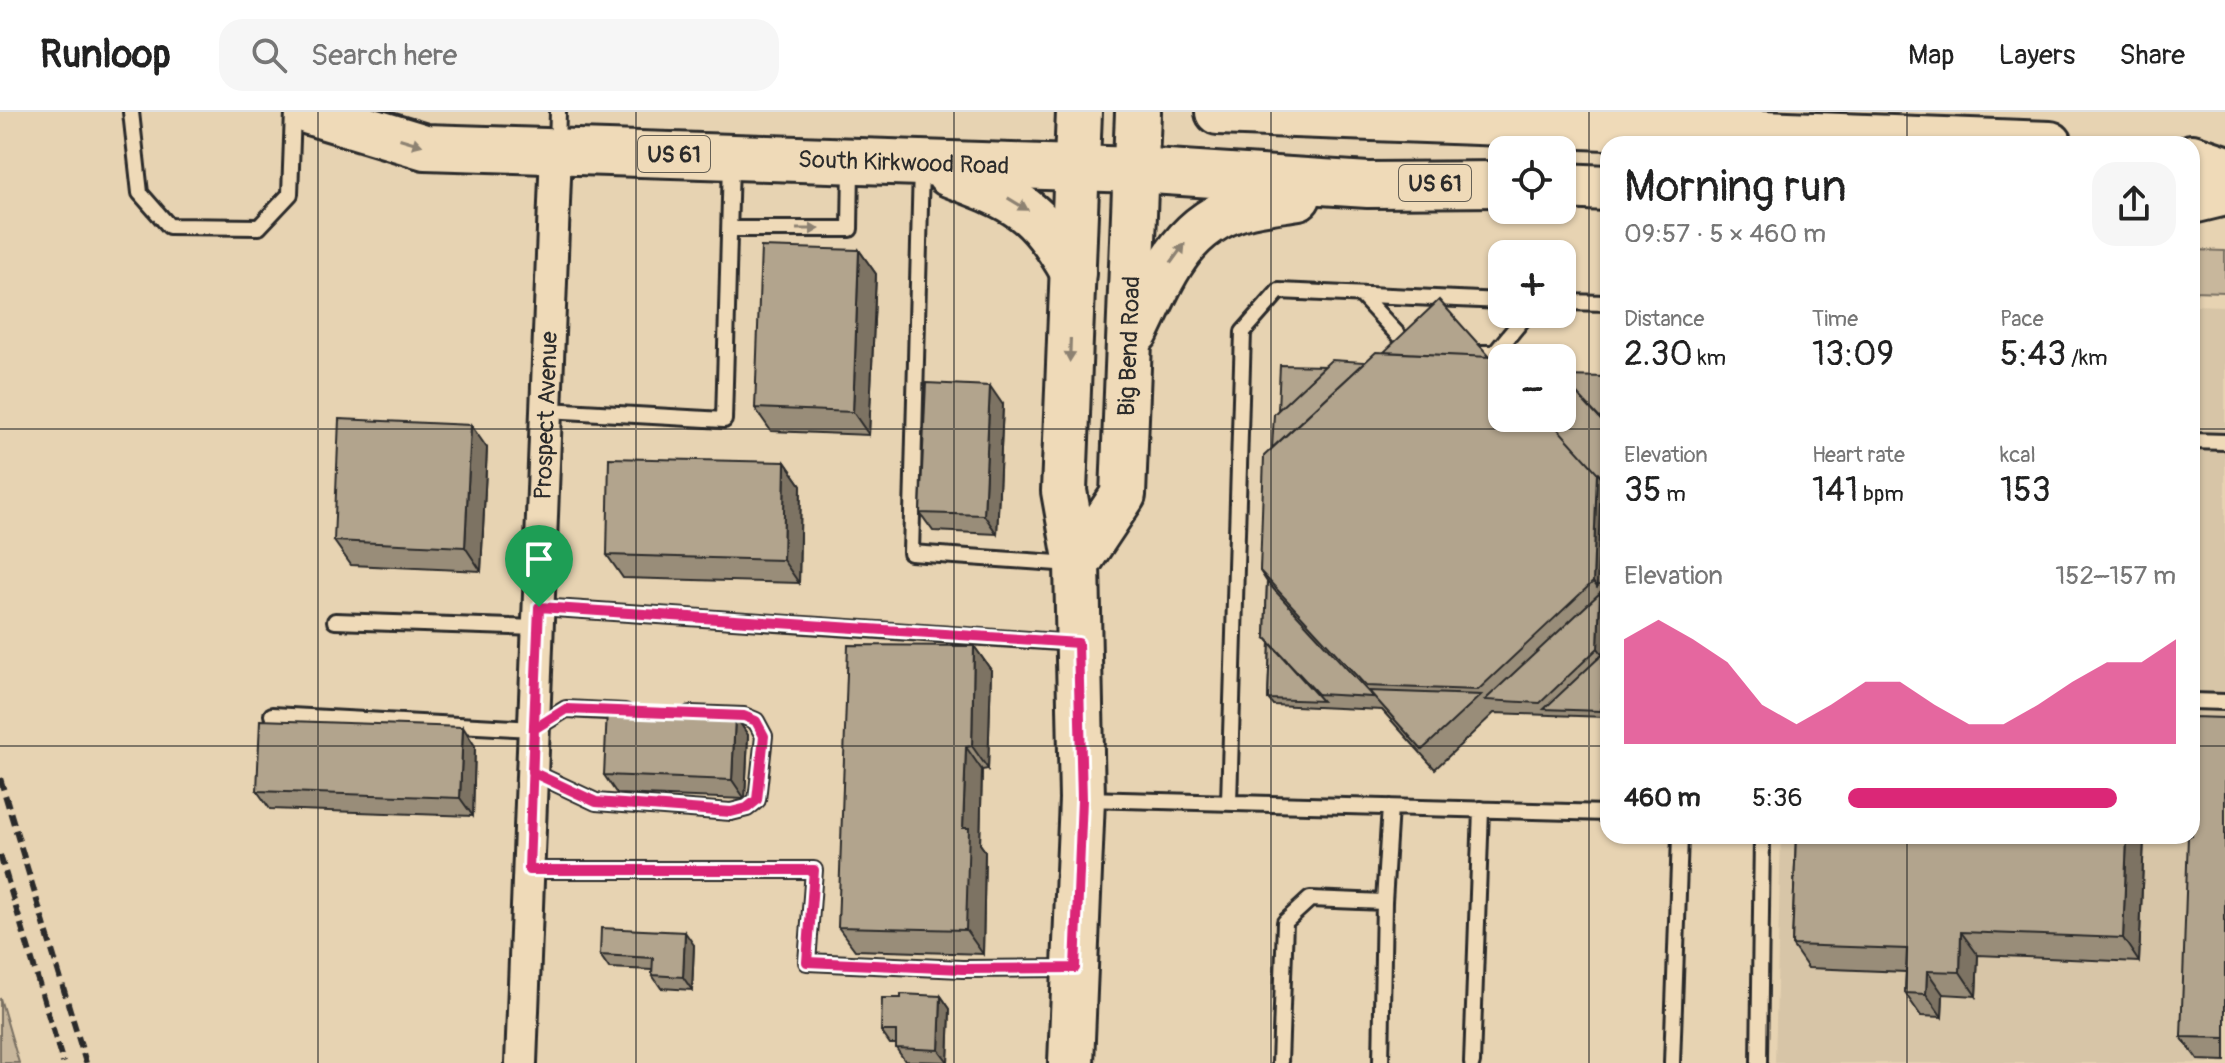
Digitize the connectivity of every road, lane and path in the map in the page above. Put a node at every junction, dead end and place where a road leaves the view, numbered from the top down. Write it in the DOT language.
graph roads {
  1 [pos="131,112"];
  2 [pos="293,112"];
  3 [pos="309,112"];
  4 [pos="1079,112"];
  5 [pos="1138,112"];
  6 [pos="1218,112"];
  7 [pos="1370,114"];
  8 [pos="1633,120"];
  9 [pos="557,131"];
  10 [pos="1943,136"];
  11 [pos="732,156"];
  12 [pos="852,160"];
  13 [pos="2200,160"];
  14 [pos="921,163"];
  15 [pos="1077,168"];
  16 [pos="2225,168"];
  17 [pos="1136,170"];
  18 [pos="1488,184"];
  19 [pos="1368,185"];
  20 [pos="1576,187"];
  21 [pos="1600,188"];
  22 [pos="2225,193"];
  23 [pos="2200,199"];
  24 [pos="730,229"];
  25 [pos="1073,272"];
  26 [pos="1362,296"];
  27 [pos="1488,300"];
  28 [pos="1576,302"];
  29 [pos="1600,303"];
  30 [pos="1516,328"];
  31 [pos="1129,347"];
  32 [pos="1427,351"];
  33 [pos="1454,352"];
  34 [pos="547,410"];
  35 [pos="2200,441"];
  36 [pos="2225,442"];
  37 [pos="1077,564"];
  38 [pos="538,617"];
  39 [pos="335,621"];
  40 [pos="1078,643"];
  41 [pos="2200,701"];
  42 [pos="2225,702"];
  43 [pos="646,713"];
  44 [pos="674,714"];
  45 [pos="272,715"];
  46 [pos="534,729"];
  47 [pos="532,772"];
  48 [pos="1082,799"];
  49 [pos="1229,802"];
  50 [pos="1390,807"];
  51 [pos="1481,809"];
  52 [pos="1600,813"];
  53 [pos="1680,844"];
  54 [pos="1762,844"];
  55 [pos="529,870"];
  56 [pos="1384,902"];
  57 [pos="1075,968"];
  58 [pos="521,1063"];
  59 [pos="1071,1063"];
  60 [pos="1280,1063"];
  61 [pos="1381,1063"];
  62 [pos="1472,1063"];
  63 [pos="1672,1063"];
  64 [pos="1759,1063"];
  1 -- 2 [label="lane"];
  3 -- 9 [label="main road, South Kirkwood Road / US 61, one-way"];
  4 -- 15 [label="main road"];
  5 -- 17 [label="main road, Big Bend Road"];
  6 -- 7 [label="main road"];
  7 -- 8 [label="main road"];
  8 -- 10 [label="main road"];
  9 -- 11 [label="main road, South Kirkwood Road / US 61"];
  9 -- 34 [label="street, Prospect Avenue"];
  11 -- 12 [label="main road, South Kirkwood Road / US 61"];
  11 -- 24 [label="lane"];
  12 -- 14 [label="main road, South Kirkwood Road / US 61"];
  24 -- 12 [label="lane, one-way"];
  13 -- 16 [label="main road"];
  14 -- 15 [label="main road, South Kirkwood Road / US 61"];
  14 -- 25 [label="main road, one-way"];
  14 -- 37 [label="lane"];
  15 -- 17 [label="main road, South Kirkwood Road / US 61"];
  15 -- 25 [label="main road"];
  17 -- 19 [label="main road, South Kirkwood Road / US 61"];
  17 -- 31 [label="main road, Big Bend Road"];
  18 -- 19 [label="main road, South Kirkwood Road / US 61"];
  31 -- 19 [label="main road, one-way"];
  20 -- 21 [label="main road"];
  22 -- 23 [label="main road"];
  24 -- 34 [label="lane"];
  25 -- 37 [label="main road, one-way"];
  26 -- 27 [label="lane"];
  26 -- 32 [label="lane"];
  26 -- 49 [label="lane"];
  28 -- 29 [label="lane"];
  30 -- 33 [label="lane"];
  31 -- 37 [label="main road, Big Bend Road"];
  34 -- 38 [label="street, Prospect Avenue"];
  35 -- 36 [label="lane"];
  37 -- 40 [label="main road"];
  38 -- 39 [label="lane"];
  38 -- 40 [label="lane"];
  38 -- 46 [label="street, Prospect Avenue"];
  40 -- 48 [label="main road"];
  41 -- 42 [label="lane"];
  43 -- 46 [label="lane"];
  44 -- 47 [label="lane"];
  45 -- 46 [label="lane"];
  46 -- 47 [label="street, Prospect Avenue"];
  47 -- 55 [label="street, Prospect Avenue"];
  48 -- 49 [label="lane"];
  48 -- 57 [label="main road"];
  49 -- 50 [label="lane"];
  50 -- 51 [label="lane"];
  50 -- 56 [label="lane"];
  51 -- 52 [label="lane"];
  51 -- 62 [label="lane"];
  53 -- 63 [label="lane"];
  54 -- 64 [label="lane"];
  55 -- 57 [label="lane"];
  55 -- 58 [label="street, Prospect Avenue"];
  56 -- 60 [label="lane"];
  56 -- 61 [label="lane"];
  57 -- 59 [label="main road"];
}
